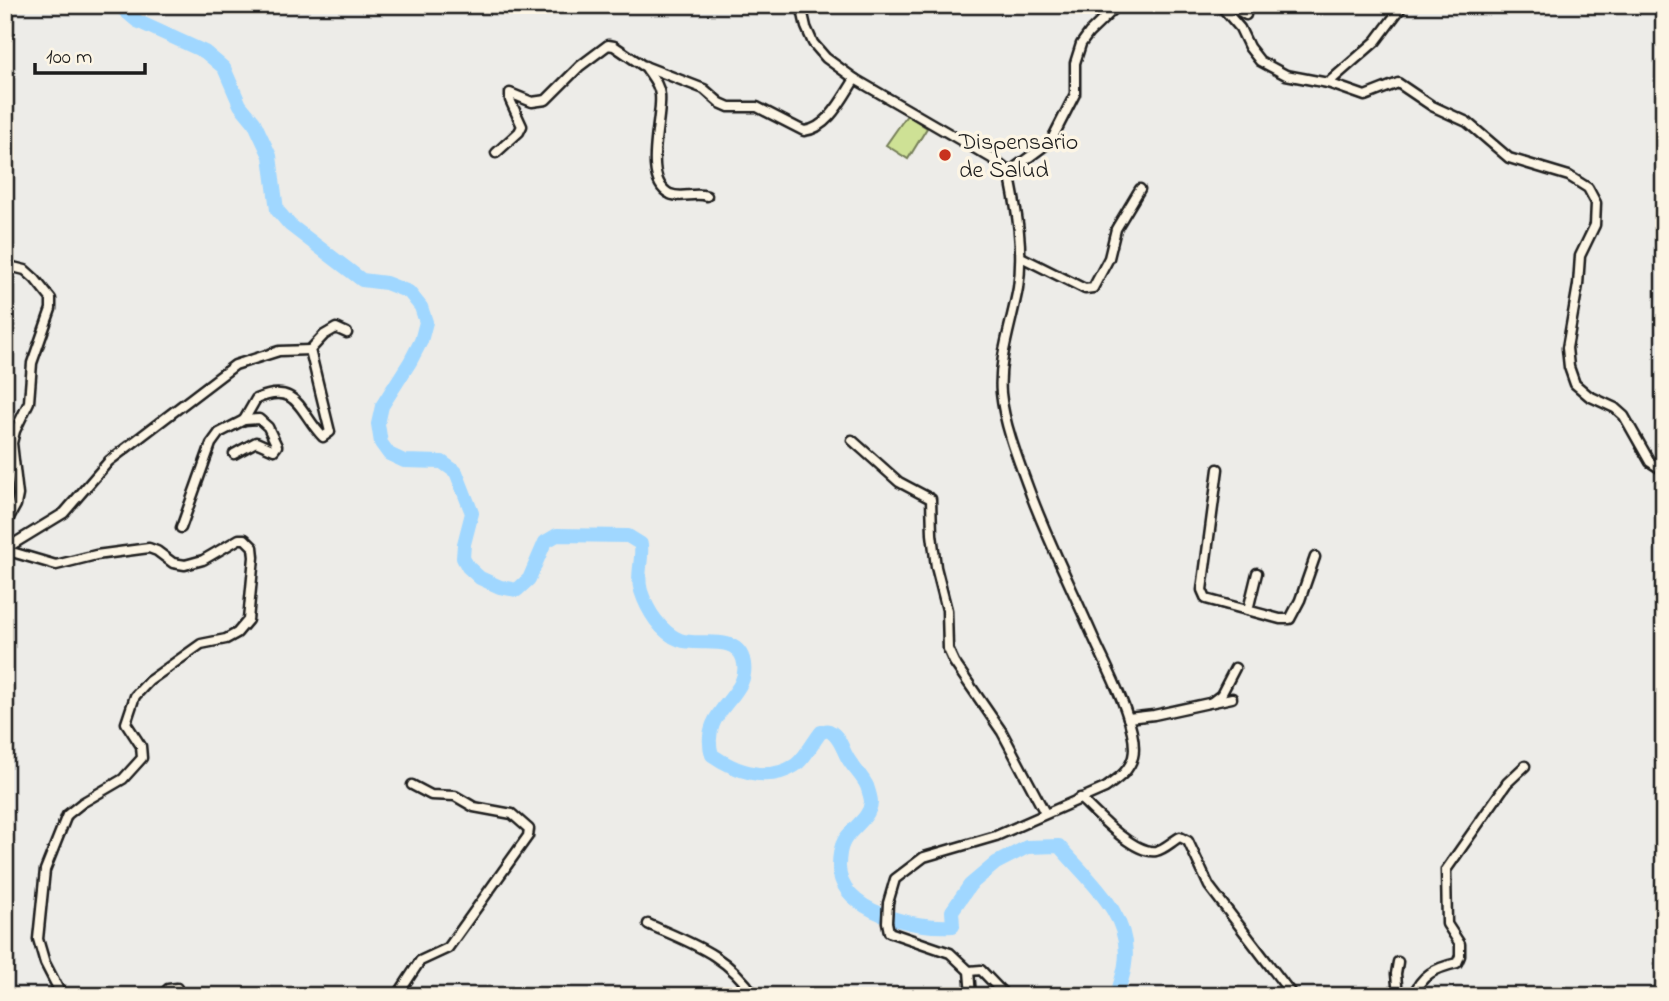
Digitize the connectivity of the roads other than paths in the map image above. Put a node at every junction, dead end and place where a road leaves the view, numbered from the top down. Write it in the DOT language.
graph roads {
  1 [pos="801,5"];
  2 [pos="1118,5"];
  3 [pos="1220,5"];
  4 [pos="1230,5"];
  5 [pos="1403,5"];
  6 [pos="1245,15"];
  7 [pos="645,66"];
  8 [pos="855,79"];
  9 [pos="1328,83"];
  10 [pos="496,153"];
  11 [pos="1009,172"];
  12 [pos="1140,189"];
  13 [pos="707,196"];
  14 [pos="1021,257"];
  15 [pos="5,265"];
  16 [pos="347,333"];
  17 [pos="310,350"];
  18 [pos="244,420"];
  19 [pos="852,440"];
  20 [pos="234,454"];
  21 [pos="1218,469"];
  22 [pos="1664,471"];
  23 [pos="5,525"];
  24 [pos="181,528"];
  25 [pos="5,549"];
  26 [pos="1315,557"];
  27 [pos="1257,573"];
  28 [pos="1248,610"];
  29 [pos="1236,668"];
  30 [pos="1231,698"];
  31 [pos="1210,704"];
  32 [pos="1128,718"];
  33 [pos="1525,766"];
  34 [pos="412,785"];
  35 [pos="1080,798"];
  36 [pos="1045,813"];
  37 [pos="648,924"];
  38 [pos="1398,962"];
  39 [pos="969,971"];
  40 [pos="62,996"];
  41 [pos="161,996"];
  42 [pos="175,996"];
  43 [pos="397,996"];
  44 [pos="755,996"];
  45 [pos="971,996"];
  46 [pos="1006,996"];
  47 [pos="1293,996"];
  48 [pos="1398,996"];
  49 [pos="1413,996"];
  1 -- 8 [label="street"];
  2 -- 11 [label="street"];
  3 -- 9 [label="street"];
  4 -- 6 [label="street"];
  5 -- 9 [label="street"];
  7 -- 8 [label="street"];
  7 -- 10 [label="street"];
  7 -- 13 [label="street"];
  8 -- 11 [label="street"];
  9 -- 22 [label="street"];
  11 -- 14 [label="street"];
  12 -- 14 [label="street"];
  14 -- 32 [label="street"];
  15 -- 23 [label="street"];
  16 -- 17 [label="street"];
  17 -- 18 [label="street"];
  17 -- 25 [label="street"];
  18 -- 20 [label="street"];
  18 -- 24 [label="street"];
  19 -- 36 [label="street"];
  21 -- 28 [label="street"];
  25 -- 40 [label="street"];
  26 -- 28 [label="street"];
  27 -- 28 [label="street"];
  29 -- 31 [label="street"];
  30 -- 31 [label="street"];
  31 -- 32 [label="street"];
  32 -- 35 [label="street"];
  33 -- 49 [label="street"];
  34 -- 43 [label="street"];
  35 -- 36 [label="street"];
  35 -- 47 [label="street"];
  36 -- 39 [label="street"];
  37 -- 44 [label="street"];
  38 -- 48 [label="street"];
  39 -- 45 [label="street"];
  39 -- 46 [label="street"];
  41 -- 42 [label="street"];
}
